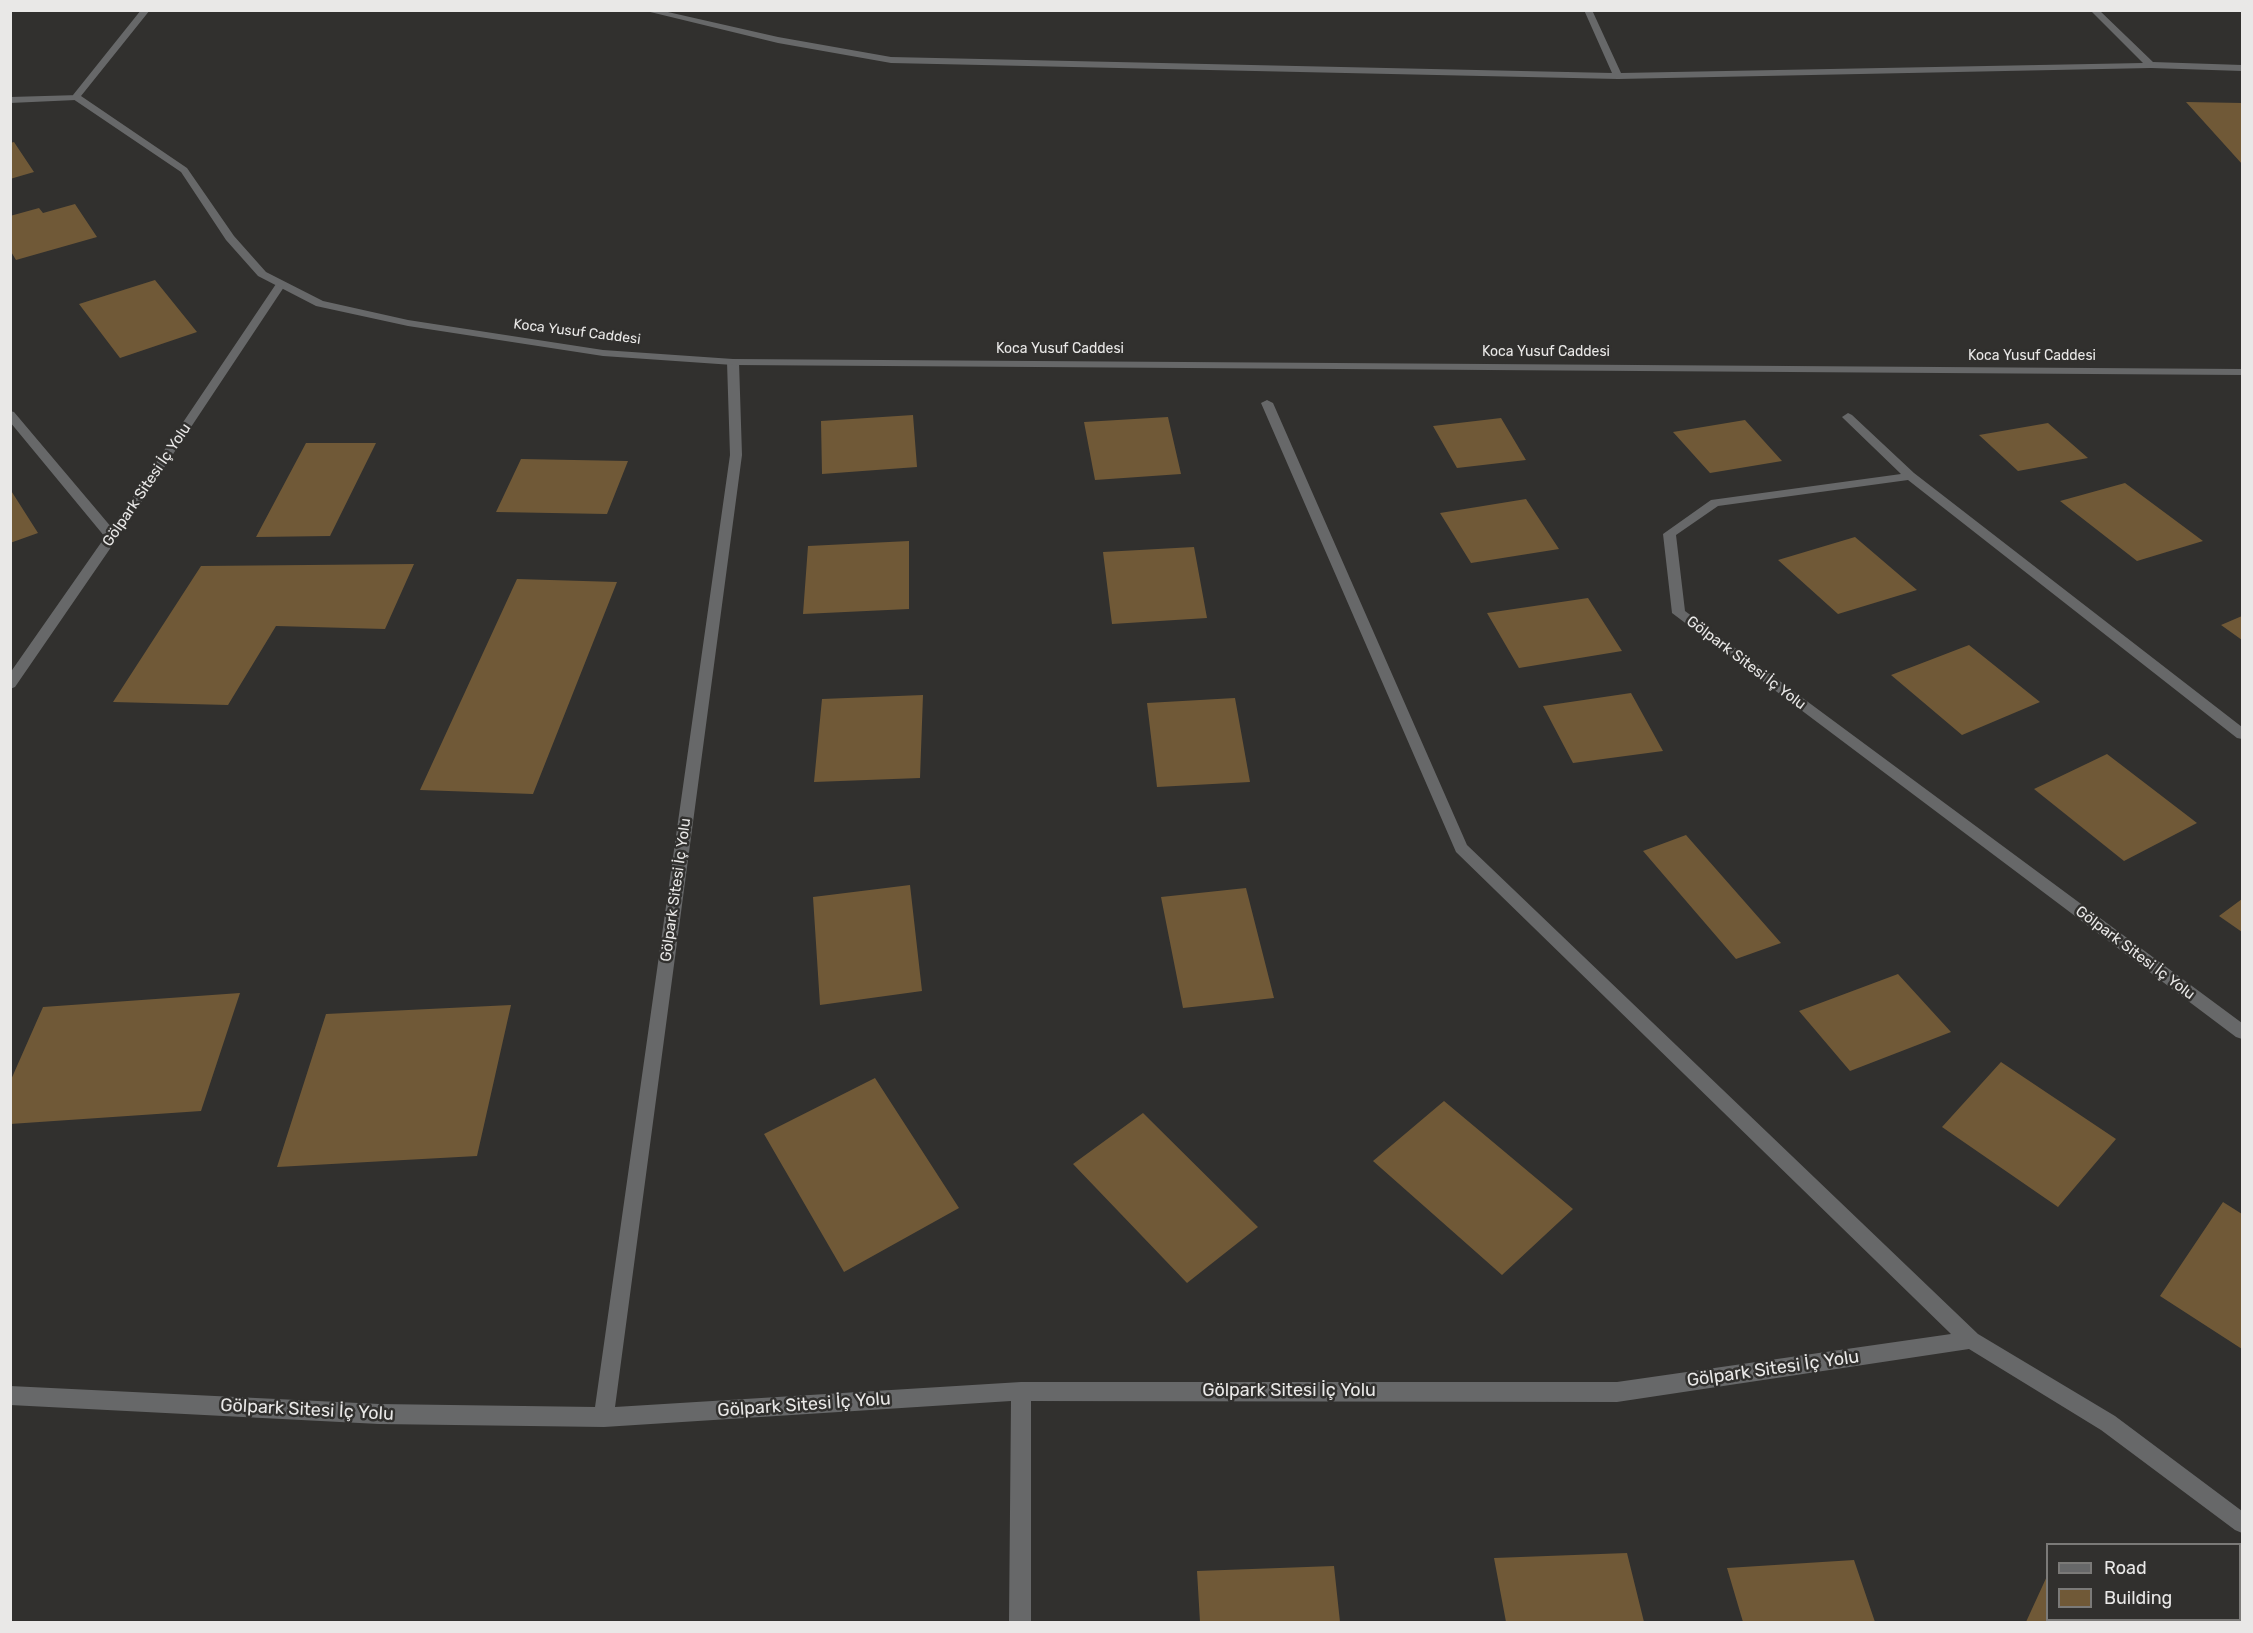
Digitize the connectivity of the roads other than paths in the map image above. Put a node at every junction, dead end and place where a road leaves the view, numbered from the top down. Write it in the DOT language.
graph roads {
  1 [pos="146,10"];
  2 [pos="646,10"];
  3 [pos="1588,10"];
  4 [pos="2094,10"];
  5 [pos="2151,65"];
  6 [pos="2242,68"];
  7 [pos="1618,76"];
  8 [pos="76,97"];
  9 [pos="10,100"];
  10 [pos="281,284"];
  11 [pos="733,362"];
  12 [pos="2242,372"];
  13 [pos="1267,403"];
  14 [pos="10,414"];
  15 [pos="1848,417"];
  16 [pos="1910,476"];
  17 [pos="112,537"];
  18 [pos="10,684"];
  19 [pos="2242,734"];
  20 [pos="2242,1032"];
  21 [pos="1971,1340"];
  22 [pos="1021,1391"];
  23 [pos="10,1395"];
  24 [pos="604,1417"];
  25 [pos="2242,1523"];
  26 [pos="1020,1623"];
  1 -- 8 [label="street"];
  2 -- 7 [label="street"];
  3 -- 7 [label="street"];
  4 -- 5 [label="street"];
  5 -- 6 [label="street"];
  5 -- 7 [label="street"];
  8 -- 9 [label="street"];
  8 -- 10 [label="street, Koca Yusuf Caddesi"];
  10 -- 11 [label="street, Koca Yusuf Caddesi"];
  10 -- 17 [label="street, Gölpark Sitesi İç Yolu"];
  11 -- 12 [label="street, Koca Yusuf Caddesi"];
  11 -- 24 [label="street, Gölpark Sitesi İç Yolu"];
  13 -- 21 [label="street"];
  14 -- 17 [label="street"];
  15 -- 16 [label="street"];
  16 -- 19 [label="street"];
  16 -- 20 [label="street, Gölpark Sitesi İç Yolu"];
  17 -- 18 [label="street, Gölpark Sitesi İç Yolu"];
  21 -- 22 [label="street, Gölpark Sitesi İç Yolu"];
  21 -- 25 [label="street"];
  22 -- 24 [label="street, Gölpark Sitesi İç Yolu"];
  22 -- 26 [label="street"];
  23 -- 24 [label="street, Gölpark Sitesi İç Yolu"];
}
